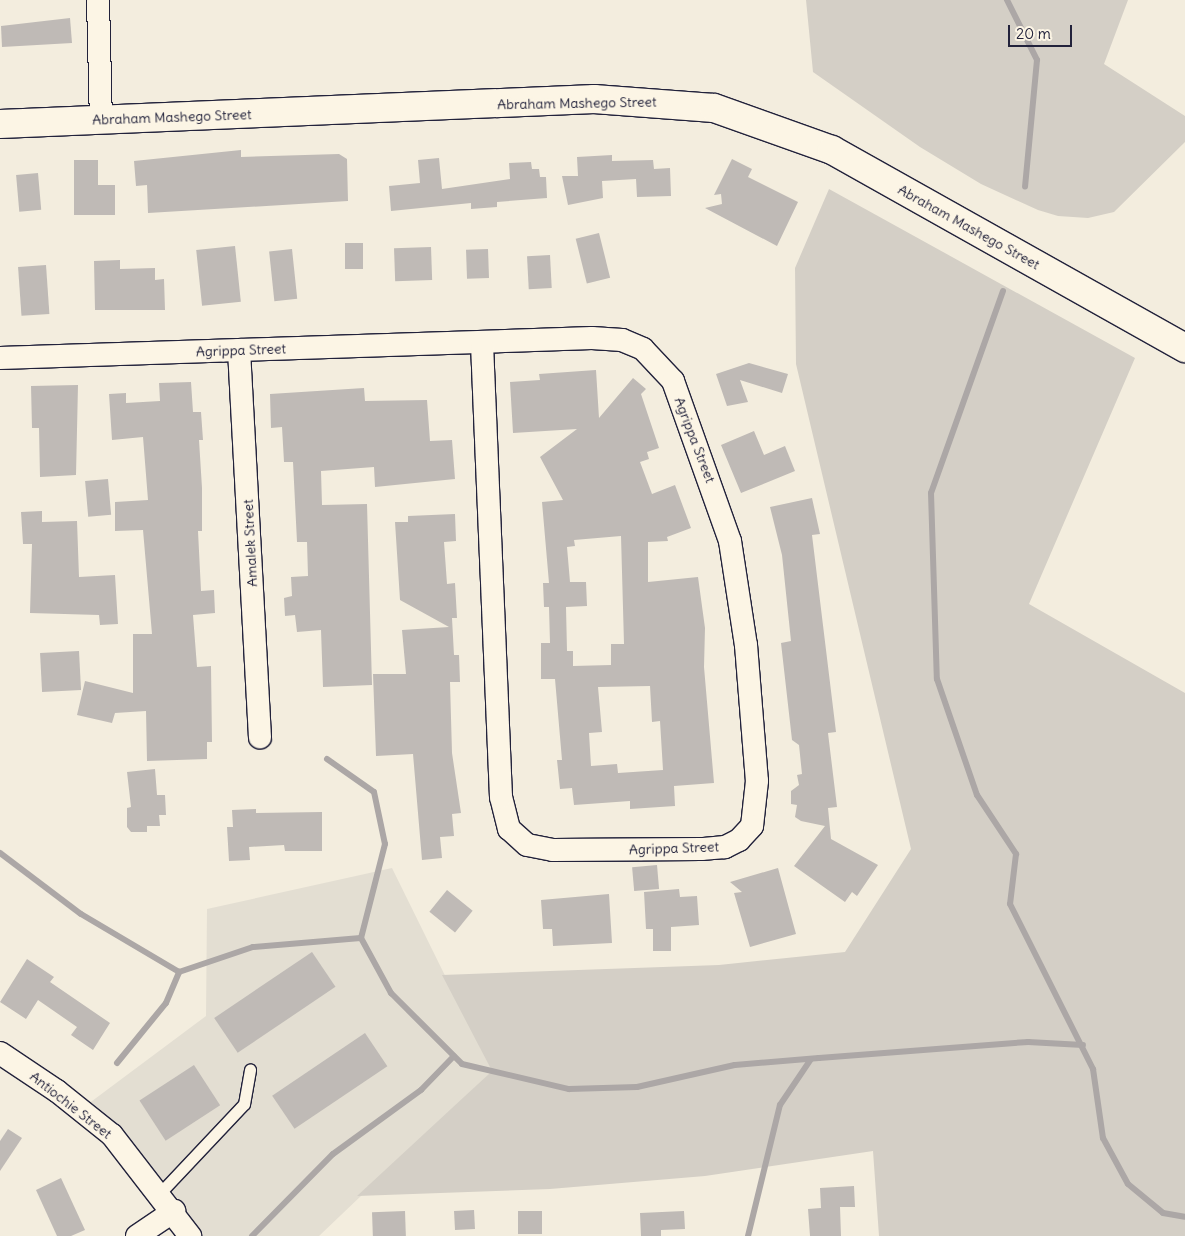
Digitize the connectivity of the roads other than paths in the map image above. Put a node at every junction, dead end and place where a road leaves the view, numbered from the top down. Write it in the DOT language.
graph roads {
  1 [pos="98,0"];
  2 [pos="101,120"];
  3 [pos="0,124"];
  4 [pos="482,343"];
  5 [pos="1185,348"];
  6 [pos="239,350"];
  7 [pos="0,358"];
  8 [pos="260,737"];
  9 [pos="0,1053"];
  10 [pos="250,1070"];
  11 [pos="160,1193"];
  12 [pos="174,1211"];
  13 [pos="137,1236"];
  14 [pos="190,1236"];
  1 -- 2 [label="street"];
  2 -- 3 [label="main road, Abraham Mashego Street"];
  2 -- 5 [label="main road, Abraham Mashego Street"];
  4 -- 4 [label="street, Agrippa Street"];
  4 -- 6 [label="street, Agrippa Street"];
  6 -- 7 [label="street, Agrippa Street"];
  6 -- 8 [label="street, Amalek Street"];
  9 -- 11 [label="street, Antiochie Street"];
  10 -- 11 [label="lane"];
  11 -- 12 [label="street, Antiochie Street"];
  12 -- 13 [label="street"];
  12 -- 14 [label="street, Antiochie Street"];
}
